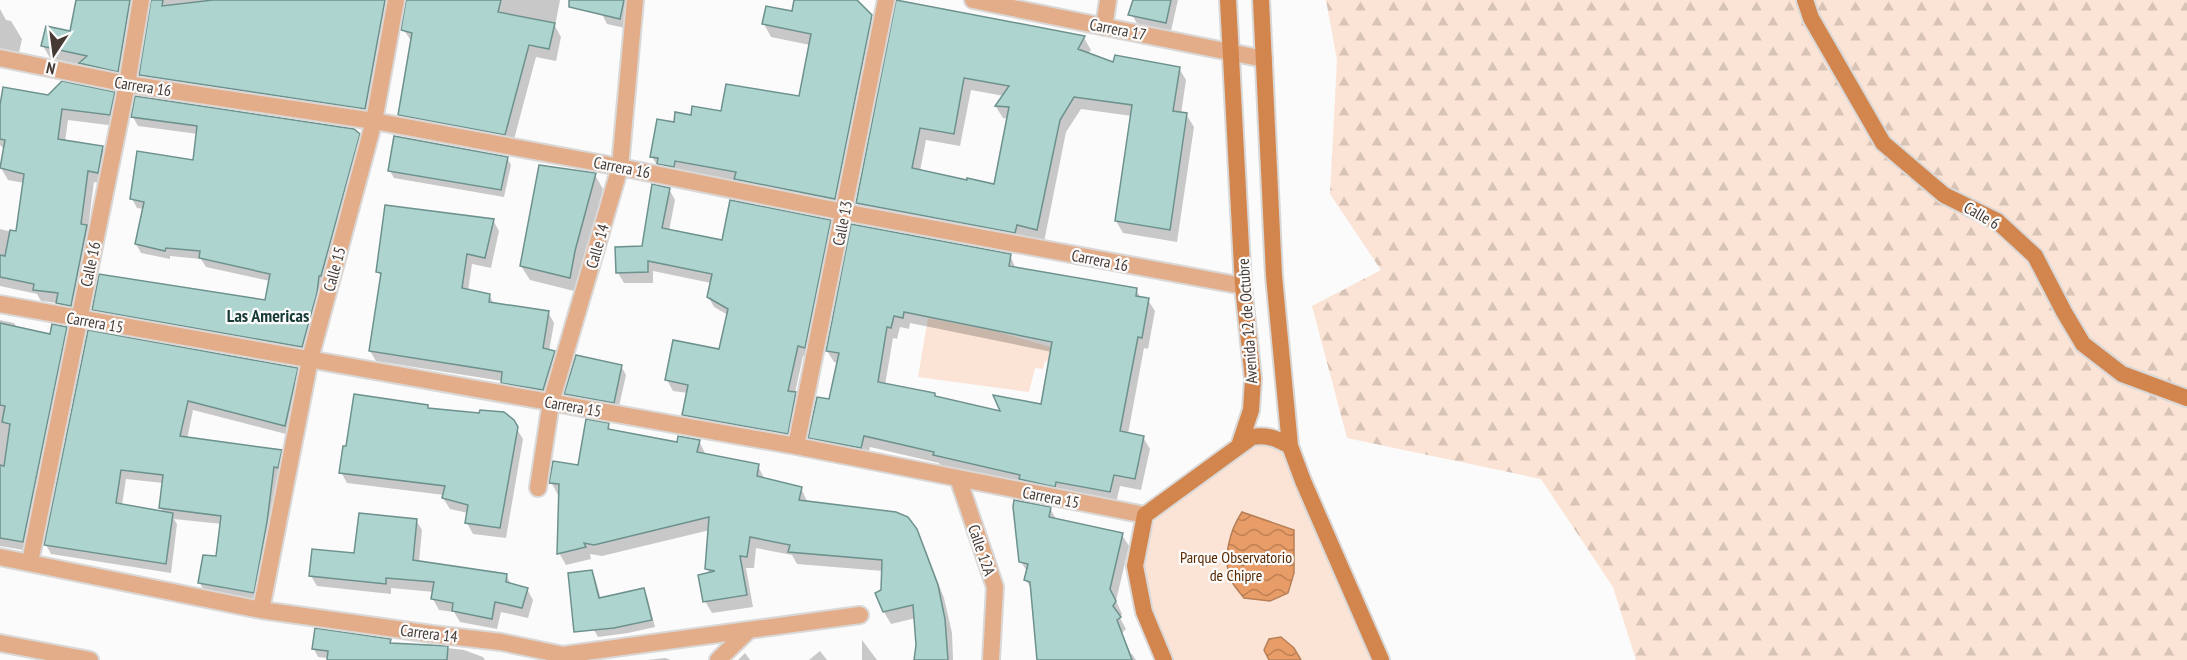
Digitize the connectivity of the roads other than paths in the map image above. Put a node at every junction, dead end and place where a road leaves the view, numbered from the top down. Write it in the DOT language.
graph roads {
  1 [pos="141,0"];
  2 [pos="396,0"];
  3 [pos="635,0"];
  4 [pos="886,0"];
  5 [pos="973,0"];
  6 [pos="1108,0"];
  7 [pos="1228,0"];
  8 [pos="1262,0"];
  9 [pos="1805,0"];
  10 [pos="1104,27"];
  11 [pos="1231,52"];
  12 [pos="0,58"];
  13 [pos="1264,59"];
  14 [pos="127,84"];
  15 [pos="374,121"];
  16 [pos="620,167"];
  17 [pos="844,212"];
  18 [pos="1243,286"];
  19 [pos="0,304"];
  20 [pos="78,319"];
  21 [pos="310,359"];
  22 [pos="2187,398"];
  23 [pos="551,402"];
  24 [pos="796,446"];
  25 [pos="1239,446"];
  26 [pos="1290,446"];
  27 [pos="958,478"];
  28 [pos="538,488"];
  29 [pos="1145,515"];
  30 [pos="0,557"];
  31 [pos="30,562"];
  32 [pos="261,610"];
  33 [pos="860,615"];
  34 [pos="748,631"];
  35 [pos="0,643"];
  36 [pos="563,655"];
  37 [pos="90,660"];
  38 [pos="546,660"];
  39 [pos="718,660"];
  40 [pos="991,660"];
  41 [pos="1164,660"];
  42 [pos="1381,660"];
  1 -- 14 [label="street, Calle 16"];
  2 -- 15 [label="street, Calle 15"];
  3 -- 16 [label="street, Calle 14"];
  4 -- 17 [label="street, Calle 13"];
  5 -- 10 [label="street, Carrera 17"];
  6 -- 10 [label="street"];
  7 -- 11 [label="main road, Avenida 12 de Octubre"];
  8 -- 13 [label="main road, Avenida 12 de Octubre"];
  9 -- 22 [label="main road, Calle 6"];
  10 -- 11 [label="street, Carrera 17"];
  11 -- 13 [label="street, Carrera 17"];
  11 -- 18 [label="main road, Avenida 12 de Octubre"];
  12 -- 14 [label="street, Carrera 16"];
  13 -- 26 [label="main road, Avenida 12 de Octubre"];
  14 -- 15 [label="street, Carrera 16"];
  14 -- 20 [label="street, Calle 16"];
  15 -- 16 [label="street, Carrera 16"];
  15 -- 21 [label="street, Calle 15"];
  16 -- 17 [label="street, Carrera 16"];
  16 -- 23 [label="street, Calle 14"];
  17 -- 18 [label="street, Carrera 16"];
  17 -- 24 [label="street, Calle 13"];
  18 -- 25 [label="main road, Avenida 12 de Octubre"];
  19 -- 20 [label="street, Carrera 15"];
  20 -- 21 [label="street, Carrera 15"];
  20 -- 31 [label="street, Calle 16"];
  21 -- 23 [label="street, Carrera 15"];
  21 -- 32 [label="street, Calle 15"];
  23 -- 24 [label="street, Carrera 15"];
  23 -- 28 [label="street, Calle 14"];
  24 -- 27 [label="street, Carrera 15"];
  25 -- 26 [label="main road"];
  25 -- 29 [label="main road"];
  26 -- 42 [label="main road, Avenida 12 de Octubre"];
  27 -- 29 [label="street, Carrera 15"];
  27 -- 40 [label="street, Calle 12A"];
  29 -- 41 [label="main road"];
  30 -- 31 [label="street, Carrera 14"];
  31 -- 32 [label="street, Carrera 14"];
  32 -- 36 [label="street, Carrera 14"];
  33 -- 34 [label="street, Carrera 14"];
  34 -- 36 [label="street, Carrera 14"];
  34 -- 39 [label="street"];
  35 -- 37 [label="street"];
  36 -- 38 [label="street"];
}
